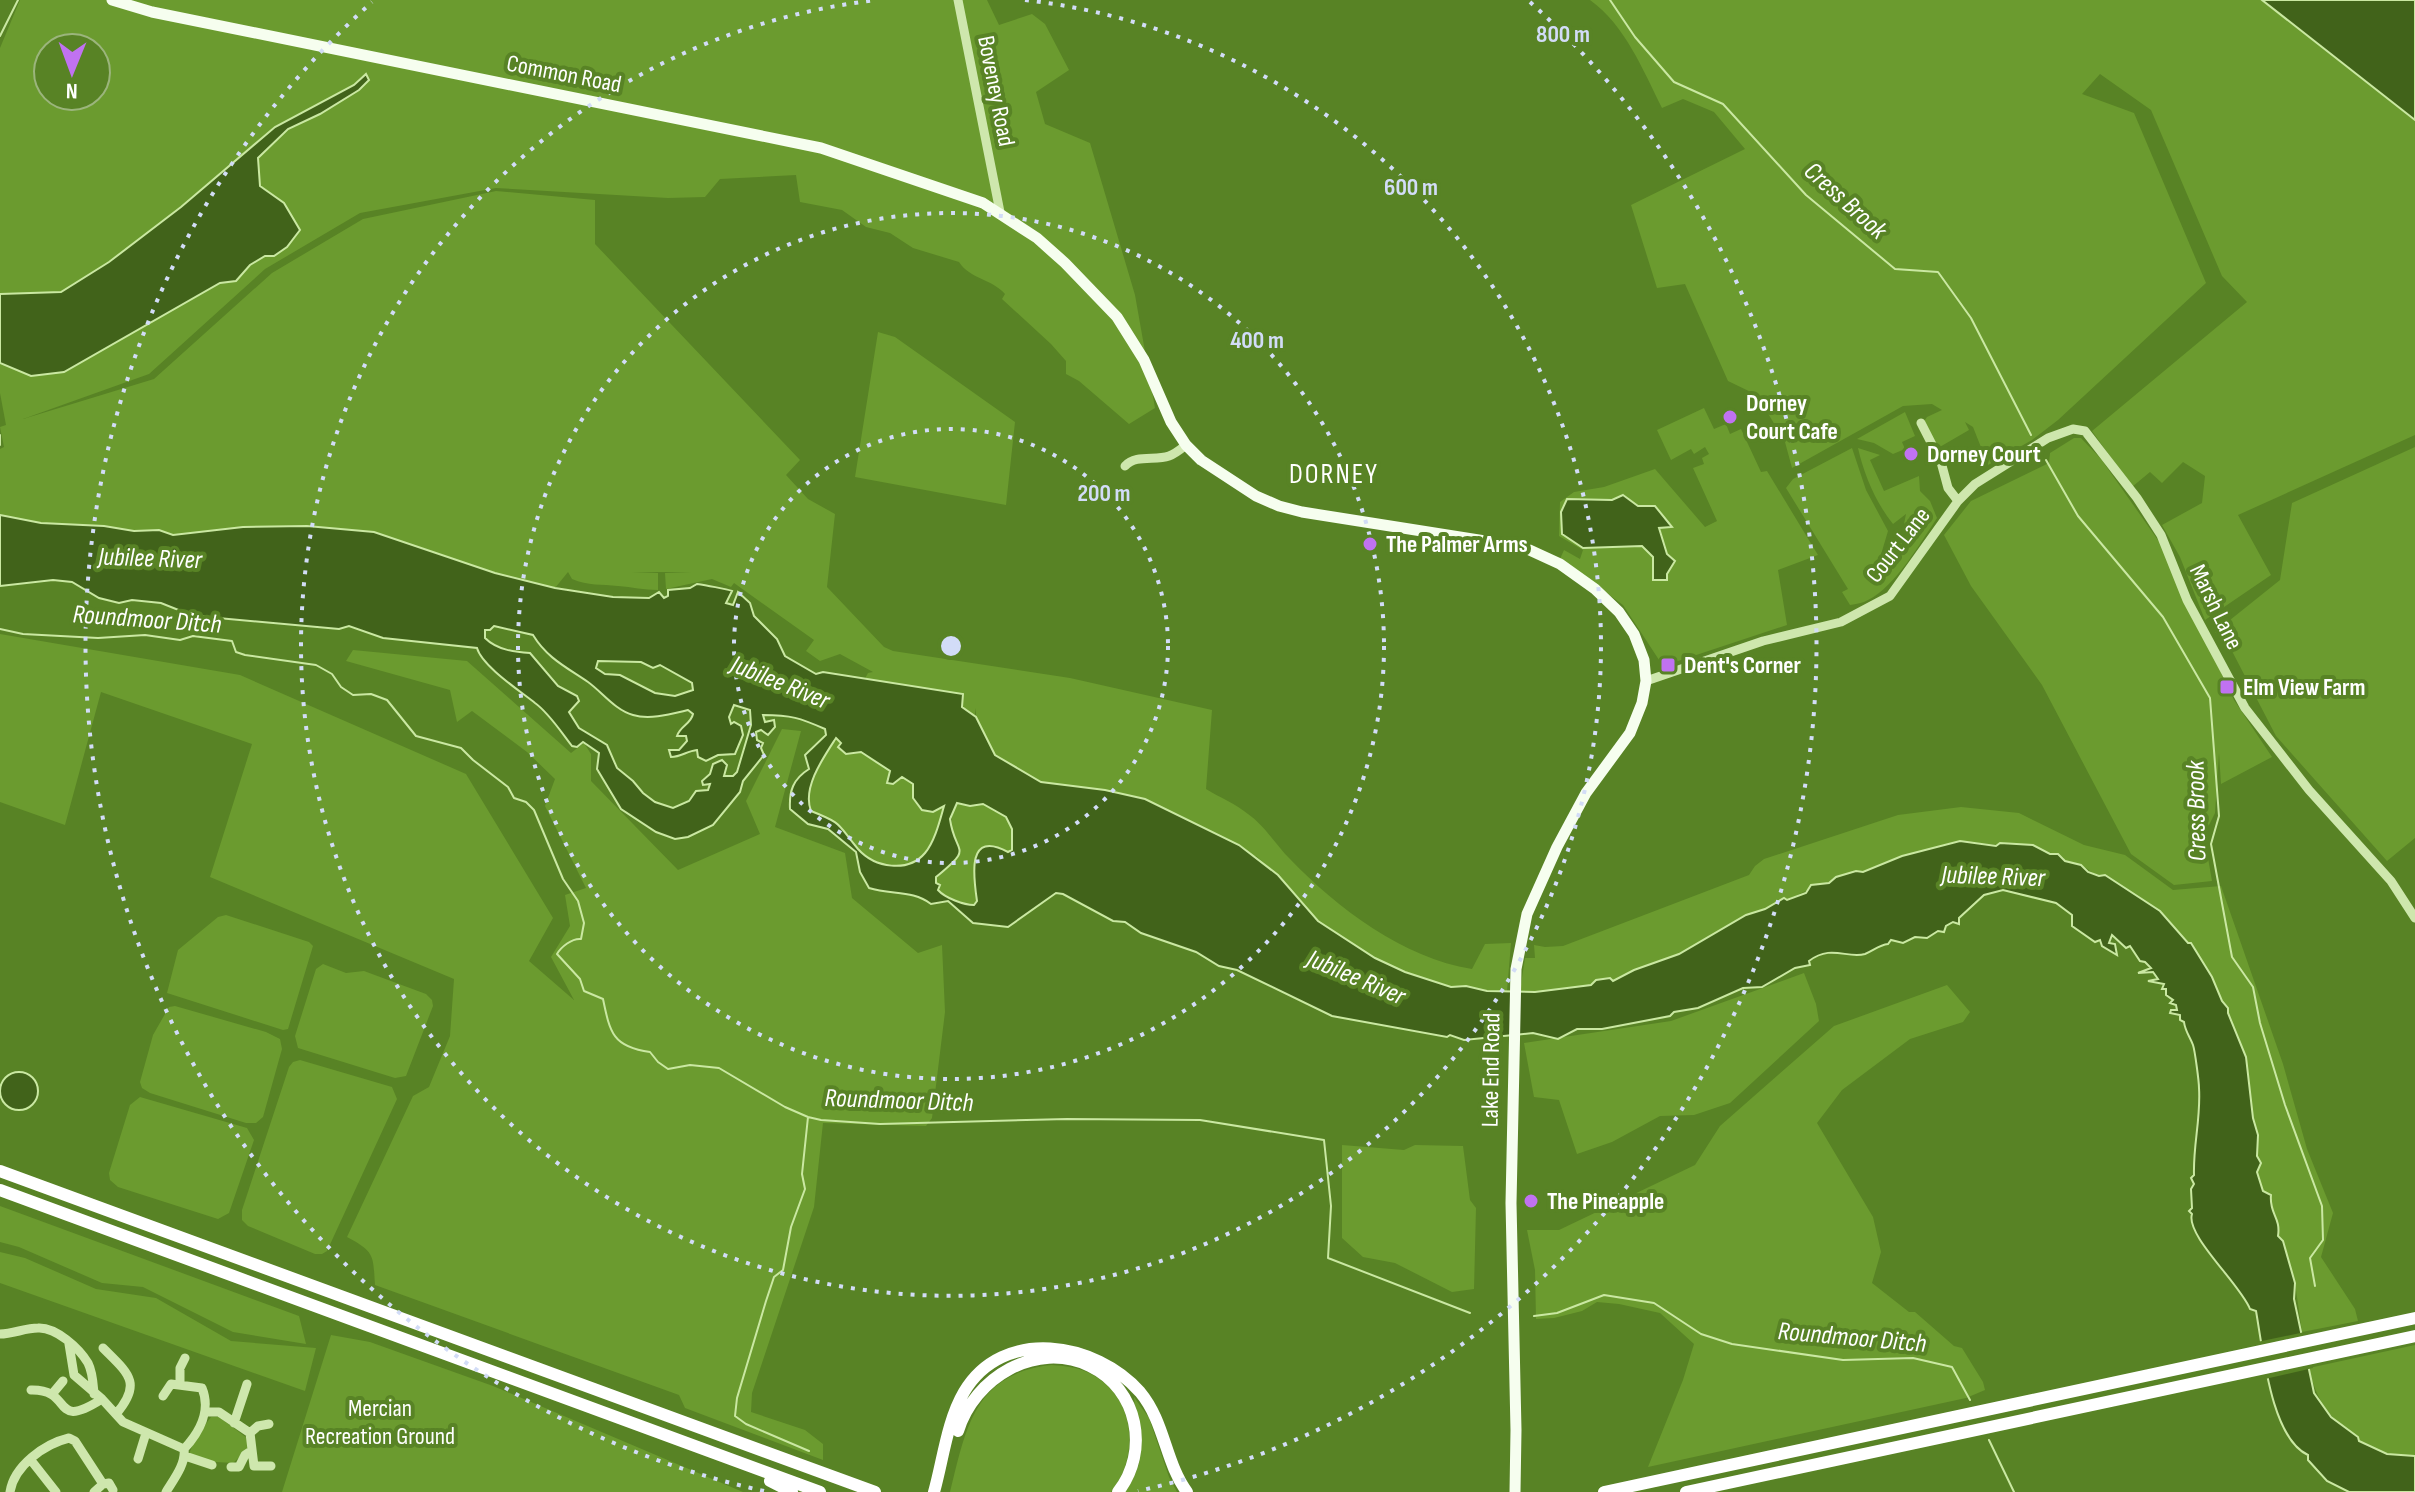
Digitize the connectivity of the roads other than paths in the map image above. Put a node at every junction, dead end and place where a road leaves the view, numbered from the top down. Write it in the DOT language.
graph roads {
  1 [pos="112,0"];
  2 [pos="958,0"];
  3 [pos="995,190"];
  4 [pos="983,203"];
  5 [pos="1000,212"];
  6 [pos="1921,423"];
  7 [pos="2073,429"];
  8 [pos="1186,445"];
  9 [pos="1125,466"];
  10 [pos="1958,501"];
  11 [pos="1646,681"];
  12 [pos="2415,918"];
  13 [pos="0,1171"];
  14 [pos="0,1190"];
  15 [pos="2415,1318"];
  16 [pos="0,1334"];
  17 [pos="2415,1336"];
  18 [pos="69,1344"];
  19 [pos="103,1348"];
  20 [pos="185,1358"];
  21 [pos="63,1381"];
  22 [pos="180,1384"];
  23 [pos="247,1384"];
  24 [pos="31,1390"];
  25 [pos="53,1393"];
  26 [pos="98,1396"];
  27 [pos="163,1396"];
  28 [pos="207,1412"];
  29 [pos="116,1414"];
  30 [pos="234,1423"];
  31 [pos="269,1424"];
  32 [pos="146,1433"];
  33 [pos="250,1433"];
  34 [pos="689,1444"];
  35 [pos="251,1451"];
  36 [pos="185,1452"];
  37 [pos="30,1459"];
  38 [pos="138,1459"];
  39 [pos="212,1465"];
  40 [pos="271,1466"];
  41 [pos="231,1467"];
  42 [pos="944,1467"];
  43 [pos="103,1484"];
  44 [pos="7,1487"];
  45 [pos="113,1490"];
  46 [pos="56,1492"];
  47 [pos="94,1492"];
  48 [pos="166,1492"];
  49 [pos="792,1492"];
  50 [pos="820,1492"];
  51 [pos="875,1492"];
  52 [pos="934,1492"];
  53 [pos="941,1492"];
  54 [pos="1118,1492"];
  55 [pos="1187,1492"];
  56 [pos="1515,1492"];
  57 [pos="1604,1492"];
  58 [pos="1686,1492"];
  1 -- 4 [label="main road, Common Road"];
  2 -- 3 [label="street, Boveney Road"];
  3 -- 4 [label="street"];
  3 -- 5 [label="street, Boveney Road"];
  4 -- 5 [label="main road, Common Road"];
  5 -- 8 [label="main road, Common Road"];
  6 -- 10 [label="street"];
  7 -- 10 [label="street, Court Lane"];
  7 -- 12 [label="street, Marsh Lane"];
  8 -- 9 [label="street"];
  8 -- 11 [label="main road, Common Road"];
  10 -- 11 [label="street, Court Lane"];
  11 -- 56 [label="main road, Lake End Road"];
  13 -- 51 [label="highway"];
  14 -- 34 [label="highway"];
  15 -- 57 [label="highway"];
  16 -- 18 [label="street"];
  17 -- 58 [label="highway"];
  18 -- 26 [label="street"];
  18 -- 26 [label="street"];
  19 -- 29 [label="street"];
  20 -- 22 [label="street"];
  21 -- 25 [label="street"];
  22 -- 27 [label="street"];
  22 -- 28 [label="street"];
  23 -- 30 [label="street"];
  24 -- 25 [label="street"];
  25 -- 26 [label="street"];
  26 -- 29 [label="street"];
  28 -- 30 [label="street"];
  28 -- 36 [label="street"];
  29 -- 32 [label="street"];
  30 -- 33 [label="street"];
  31 -- 33 [label="street"];
  32 -- 36 [label="street"];
  32 -- 38 [label="street"];
  33 -- 35 [label="street"];
  34 -- 49 [label="highway"];
  34 -- 50 [label="highway"];
  35 -- 40 [label="street"];
  35 -- 41 [label="street"];
  36 -- 39 [label="street"];
  36 -- 48 [label="street"];
  37 -- 43 [label="street"];
  37 -- 44 [label="street"];
  37 -- 46 [label="street"];
  42 -- 52 [label="highway"];
  42 -- 53 [label="highway"];
  42 -- 54 [label="highway"];
  42 -- 55 [label="highway"];
  43 -- 45 [label="street"];
  43 -- 47 [label="street"];
}
